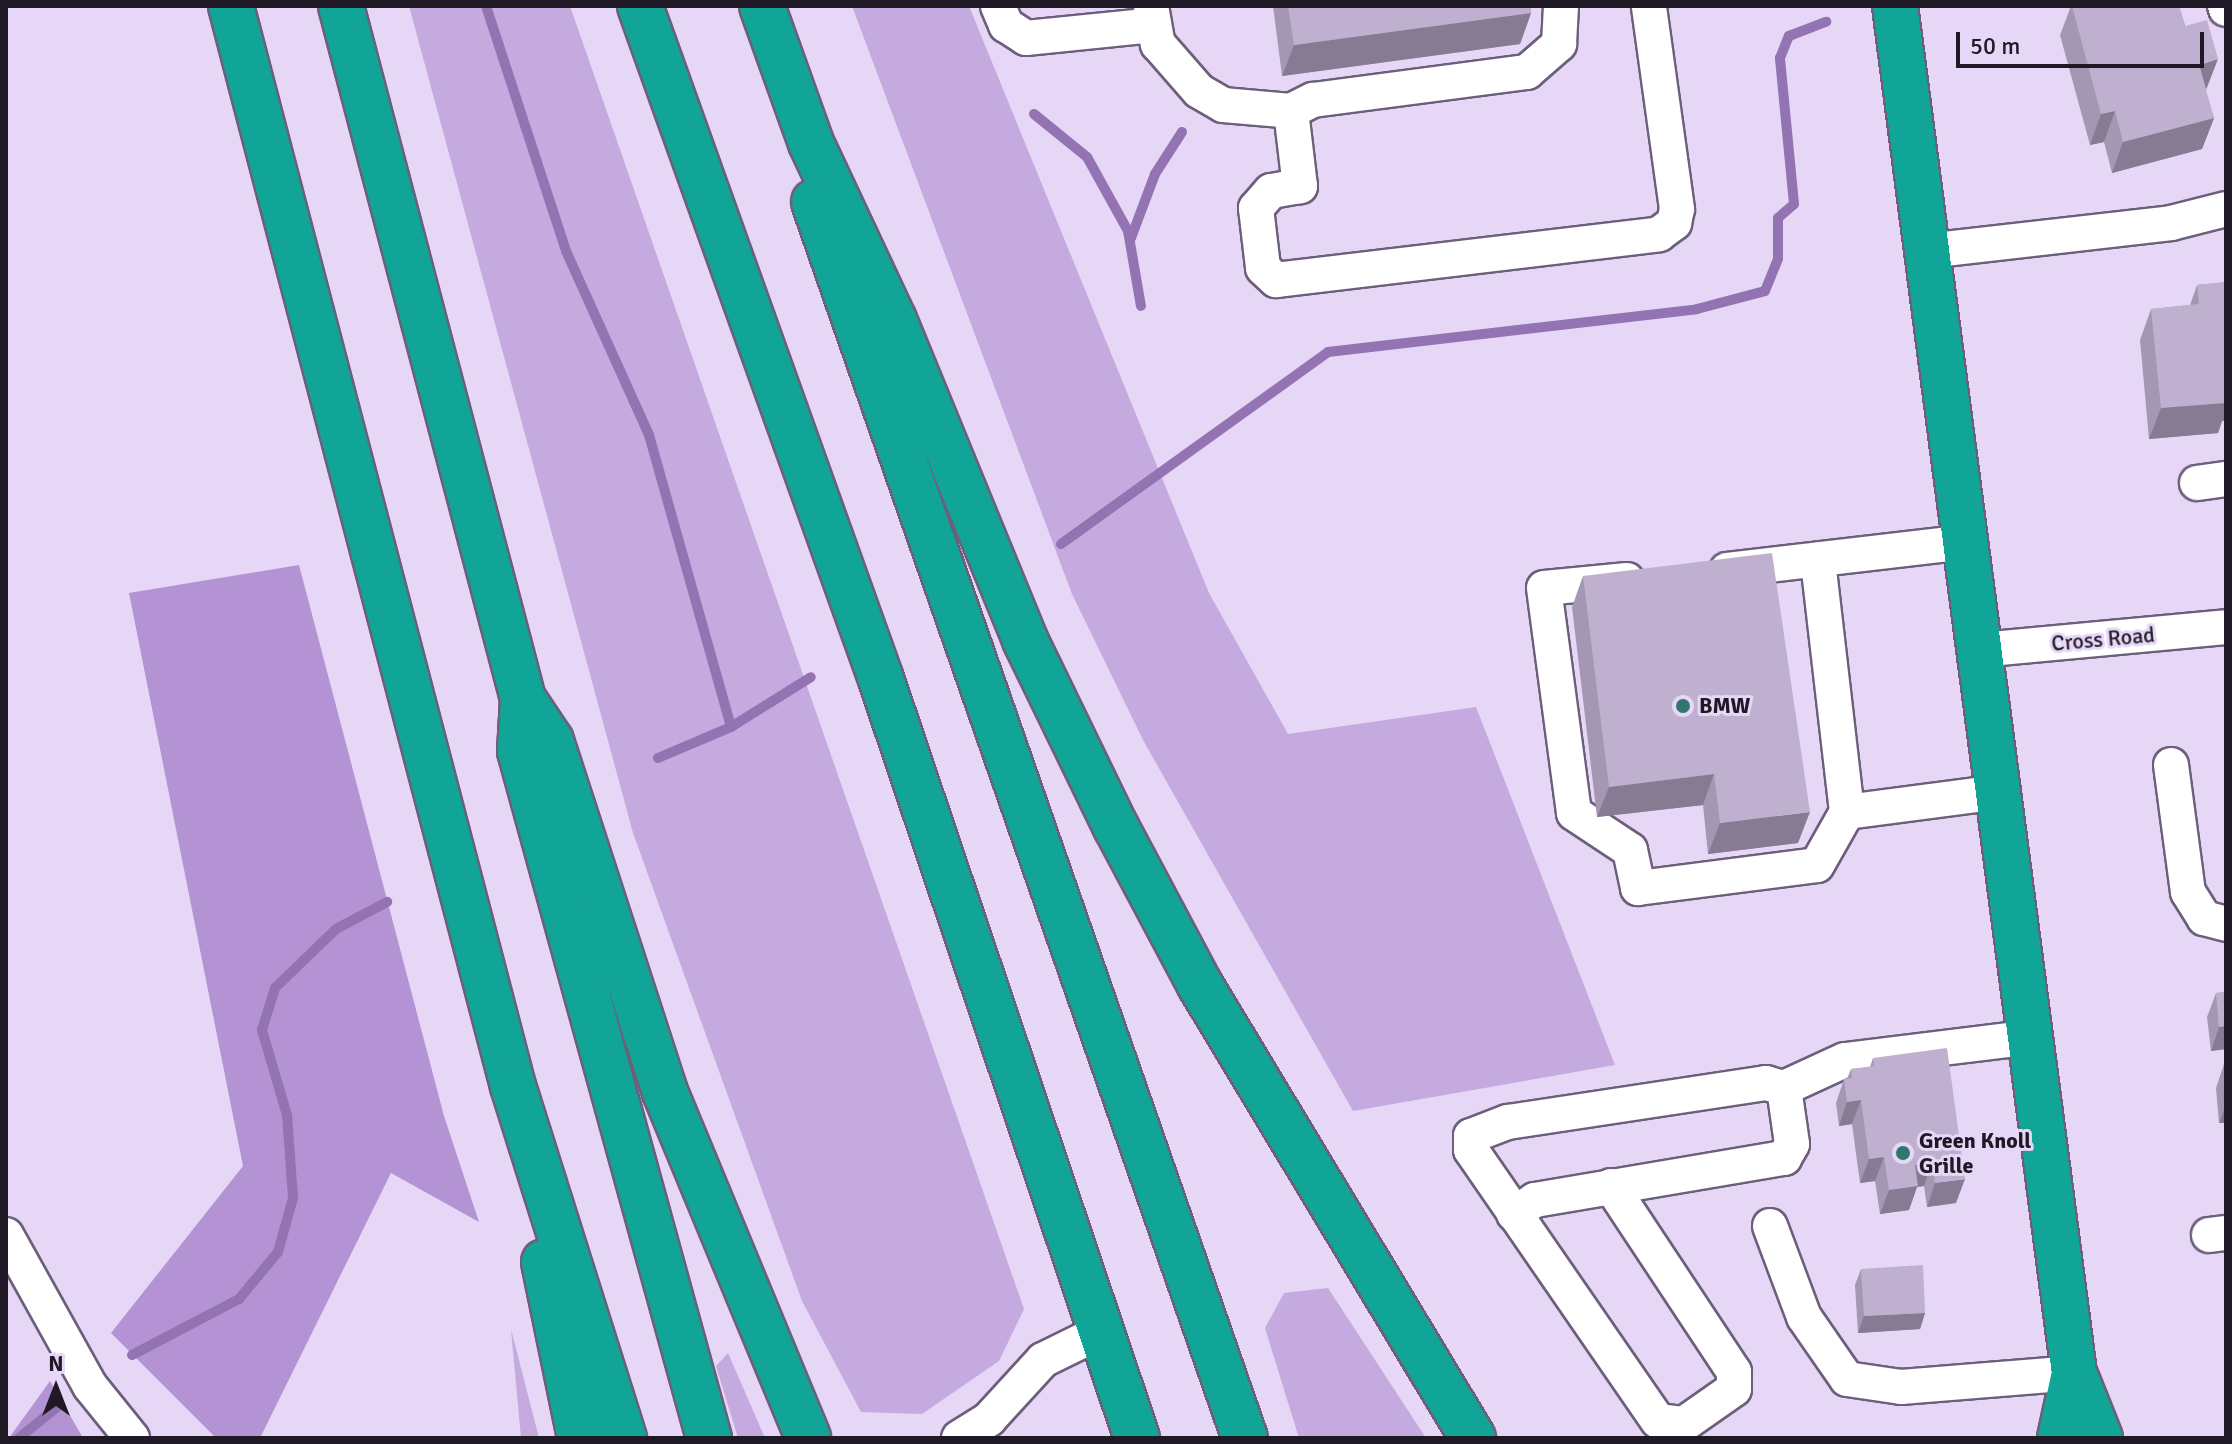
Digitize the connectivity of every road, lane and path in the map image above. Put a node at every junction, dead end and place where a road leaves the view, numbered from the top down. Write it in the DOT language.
graph roads {
  1 [pos="231,6"];
  2 [pos="341,6"];
  3 [pos="640,6"];
  4 [pos="762,6"];
  5 [pos="998,6"];
  6 [pos="1561,6"];
  7 [pos="1649,6"];
  8 [pos="1895,6"];
  9 [pos="1152,15"];
  10 [pos="1291,111"];
  11 [pos="811,143"];
  12 [pos="2226,209"];
  13 [pos="1927,251"];
  14 [pos="1965,542"];
  15 [pos="1818,560"];
  16 [pos="2226,627"];
  17 [pos="1979,650"];
  18 [pos="523,699"];
  19 [pos="2171,765"];
  20 [pos="1999,792"];
  21 [pos="1847,812"];
  22 [pos="2226,924"];
  23 [pos="2032,1037"];
  24 [pos="513,1086"];
  25 [pos="1784,1088"];
  26 [pos="1611,1186"];
  27 [pos="1514,1214"];
  28 [pos="1770,1226"];
  29 [pos="6,1235"];
  30 [pos="1100,1332"];
  31 [pos="2074,1373"];
  32 [pos="132,1438"];
  33 [pos="580,1438"];
  34 [pos="624,1438"];
  35 [pos="709,1438"];
  36 [pos="808,1438"];
  37 [pos="959,1438"];
  38 [pos="1137,1438"];
  39 [pos="1245,1438"];
  40 [pos="1473,1438"];
  41 [pos="2060,1438"];
  42 [pos="2100,1438"];
  1 -- 24 [label="highway"];
  2 -- 18 [label="highway"];
  3 -- 30 [label="highway"];
  4 -- 11 [label="highway"];
  5 -- 9 [label="street"];
  6 -- 10 [label="street"];
  7 -- 10 [label="street"];
  8 -- 13 [label="highway"];
  9 -- 10 [label="street"];
  11 -- 39 [label="highway"];
  11 -- 40 [label="highway"];
  12 -- 13 [label="street"];
  13 -- 14 [label="highway"];
  14 -- 15 [label="street"];
  14 -- 17 [label="highway"];
  15 -- 21 [label="street"];
  15 -- 21 [label="street"];
  16 -- 17 [label="street, Cross Road"];
  17 -- 20 [label="highway"];
  18 -- 35 [label="highway"];
  18 -- 36 [label="highway"];
  19 -- 22 [label="street"];
  20 -- 21 [label="street"];
  20 -- 23 [label="highway"];
  23 -- 25 [label="street"];
  23 -- 31 [label="highway"];
  24 -- 33 [label="highway"];
  24 -- 34 [label="highway"];
  25 -- 26 [label="street"];
  25 -- 27 [label="street"];
  26 -- 27 [label="street"];
  26 -- 27 [label="street"];
  28 -- 31 [label="street"];
  29 -- 32 [label="street"];
  30 -- 37 [label="street"];
  30 -- 38 [label="highway"];
  31 -- 41 [label="highway"];
  31 -- 42 [label="highway"];
}
